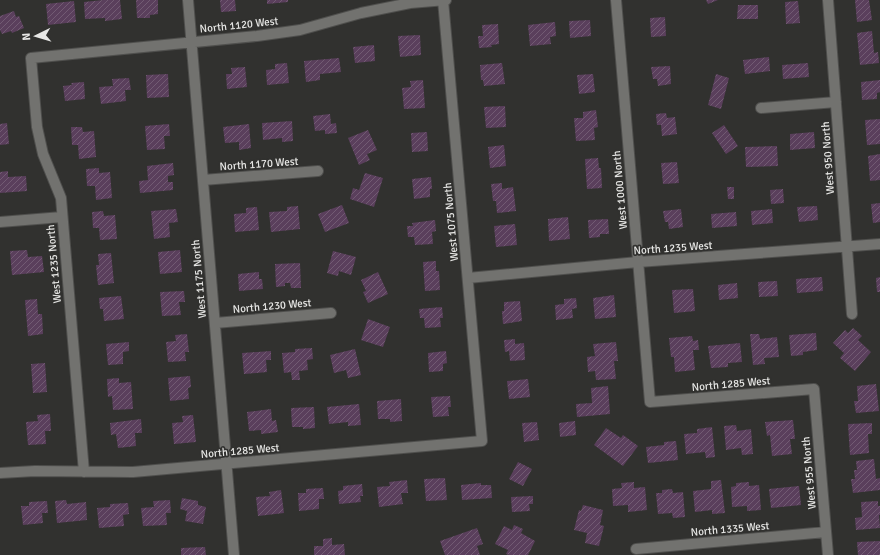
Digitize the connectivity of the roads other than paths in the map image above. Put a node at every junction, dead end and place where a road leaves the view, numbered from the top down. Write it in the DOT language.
graph roads {
  1 [pos="188,0"];
  2 [pos="443,0"];
  3 [pos="446,0"];
  4 [pos="616,0"];
  5 [pos="828,0"];
  6 [pos="191,43"];
  7 [pos="31,58"];
  8 [pos="836,102"];
  9 [pos="761,108"];
  10 [pos="318,172"];
  11 [pos="203,180"];
  12 [pos="62,217"];
  13 [pos="0,222"];
  14 [pos="880,244"];
  15 [pos="847,246"];
  16 [pos="638,262"];
  17 [pos="468,278"];
  18 [pos="330,313"];
  19 [pos="852,314"];
  20 [pos="215,323"];
  21 [pos="814,389"];
  22 [pos="650,402"];
  23 [pos="482,441"];
  24 [pos="227,465"];
  25 [pos="84,472"];
  26 [pos="0,473"];
  27 [pos="826,532"];
  28 [pos="636,549"];
  29 [pos="234,555"];
  30 [pos="828,555"];
  1 -- 6 [label="street, West 1175 North"];
  2 -- 3 [label="street, North 1120 West"];
  2 -- 6 [label="street, North 1120 West"];
  2 -- 17 [label="street, West 1075 North"];
  4 -- 16 [label="street, West 1000 North"];
  5 -- 8 [label="street, West 950 North"];
  6 -- 7 [label="street, North 1120 West"];
  6 -- 11 [label="street, West 1175 North"];
  7 -- 12 [label="street, West 1235 North"];
  8 -- 9 [label="street"];
  8 -- 15 [label="street, West 950 North"];
  10 -- 11 [label="street, North 1170 West"];
  11 -- 20 [label="street, West 1175 North"];
  12 -- 13 [label="street"];
  12 -- 25 [label="street, West 1235 North"];
  14 -- 15 [label="street, North 1235 West"];
  15 -- 16 [label="street, North 1235 West"];
  15 -- 19 [label="street, West 950 North"];
  16 -- 17 [label="street, North 1235 West"];
  16 -- 22 [label="street, West 1000 North"];
  17 -- 23 [label="street, West 1075 North"];
  18 -- 20 [label="street, North 1230 West"];
  20 -- 24 [label="street, West 1175 North"];
  21 -- 22 [label="street, North 1285 West"];
  21 -- 27 [label="street, West 955 North"];
  23 -- 24 [label="street, North 1285 West"];
  24 -- 25 [label="street, North 1285 West"];
  24 -- 29 [label="street, West 1175 North"];
  25 -- 26 [label="street, North 1285 West"];
  27 -- 28 [label="street, North 1335 West"];
  27 -- 30 [label="street, West 955 North"];
}
